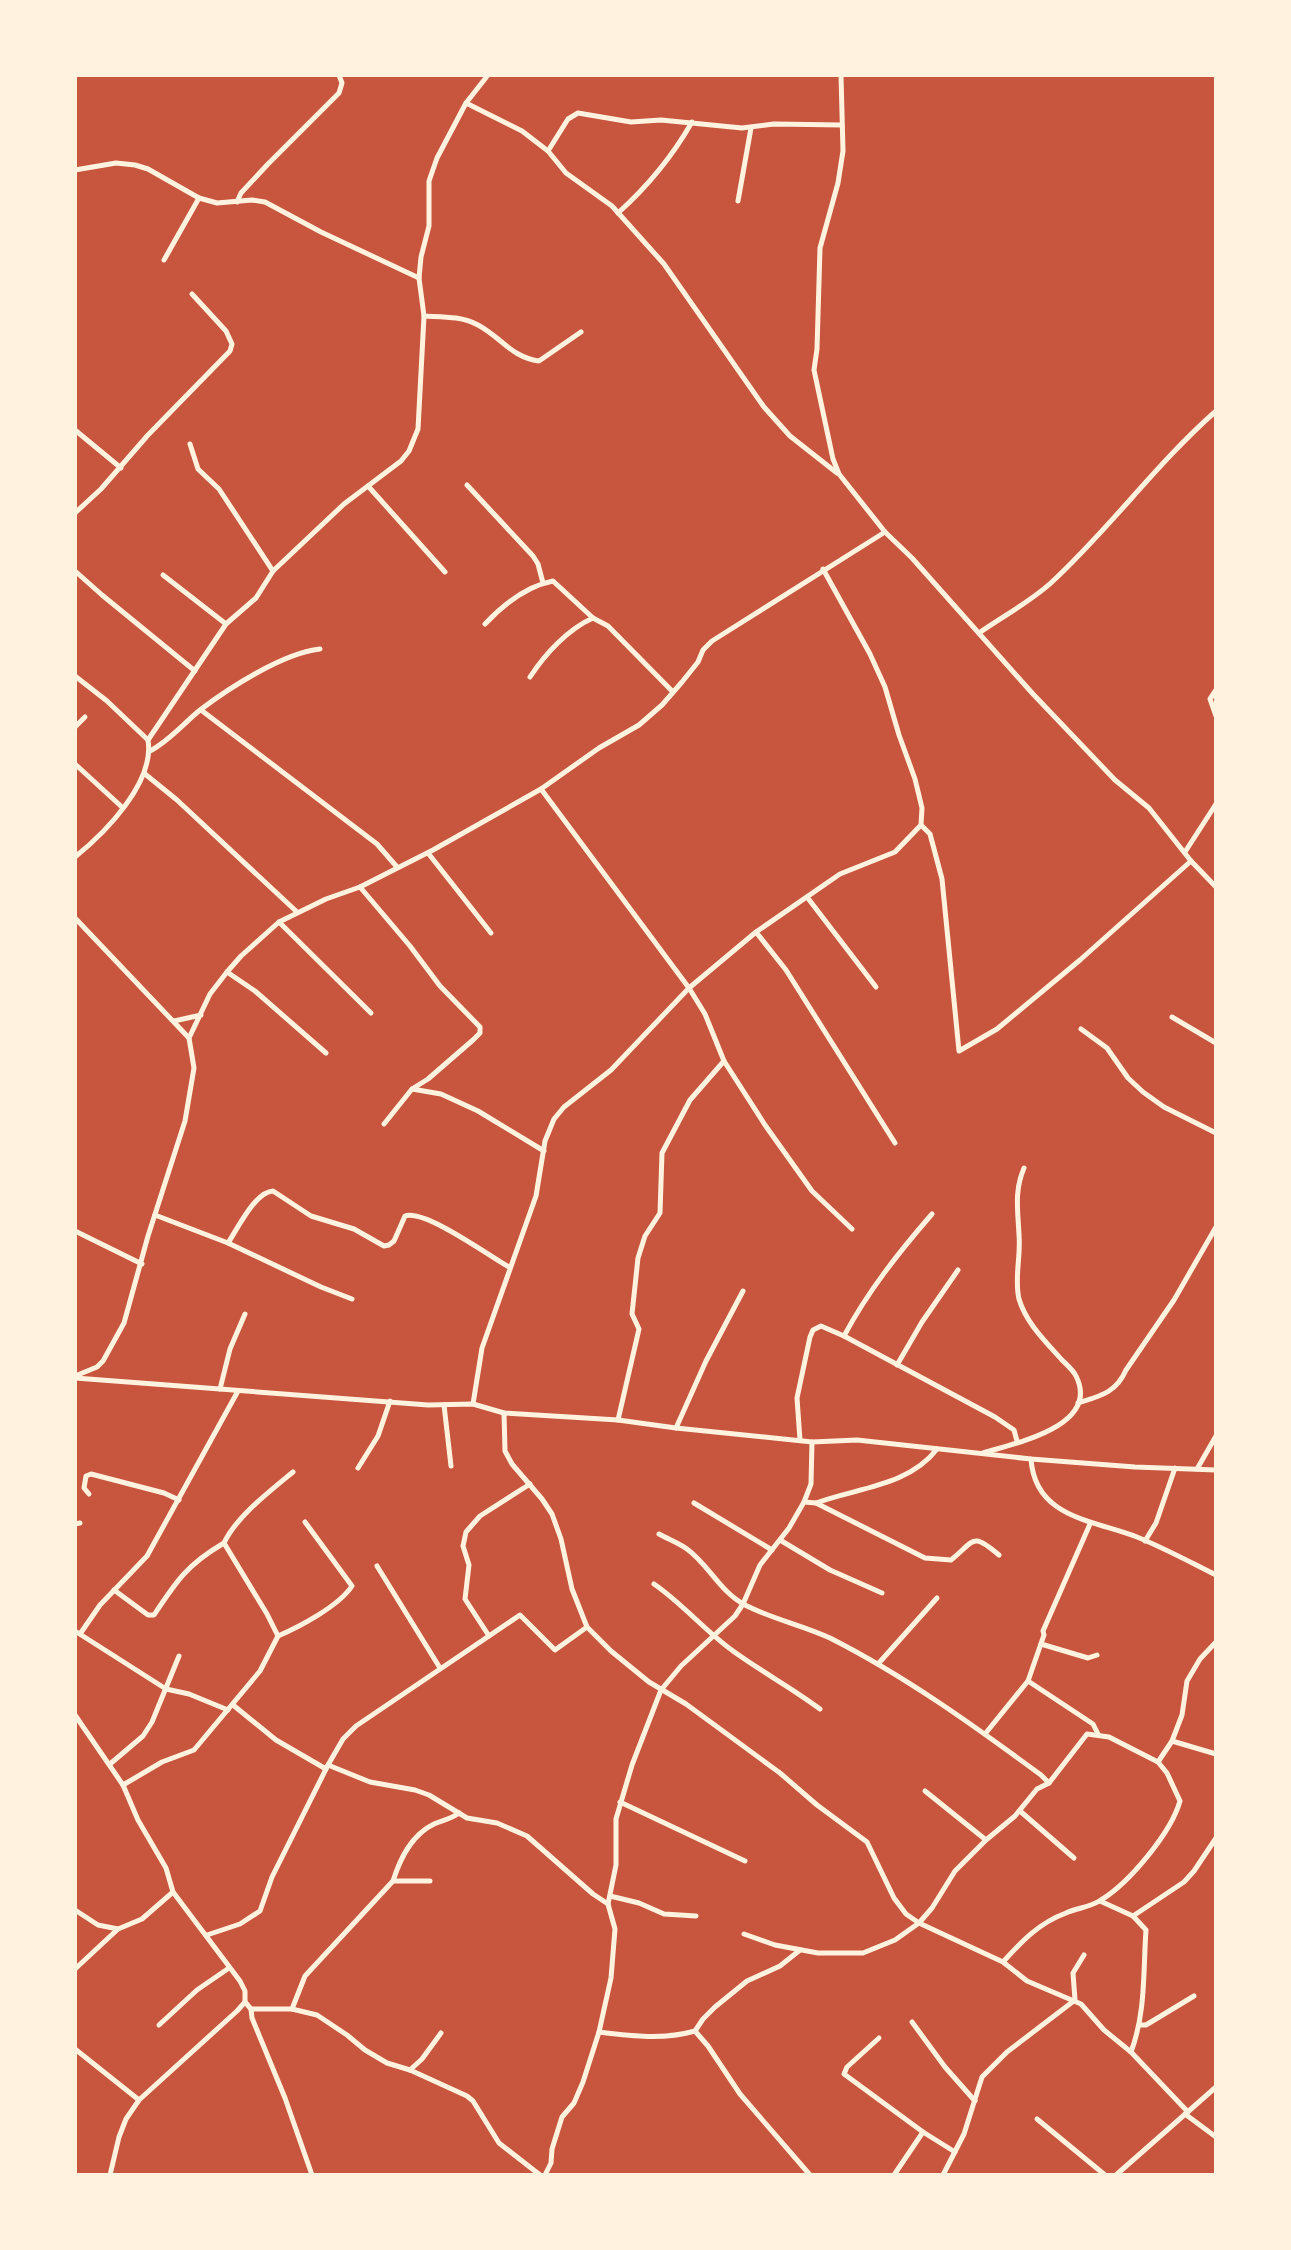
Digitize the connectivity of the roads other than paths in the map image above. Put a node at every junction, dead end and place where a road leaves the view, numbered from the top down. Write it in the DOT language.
graph roads {
  1 [pos="339,75"];
  2 [pos="488,75"];
  3 [pos="841,75"];
  4 [pos="466,103"];
  5 [pos="692,122"];
  6 [pos="842,125"];
  7 [pos="751,128"];
  8 [pos="548,152"];
  9 [pos="75,170"];
  10 [pos="199,198"];
  11 [pos="737,201"];
  12 [pos="237,202"];
  13 [pos="618,213"];
  14 [pos="163,260"];
  15 [pos="419,278"];
  16 [pos="192,294"];
  17 [pos="424,316"];
  18 [pos="581,332"];
  19 [pos="1216,411"];
  20 [pos="75,430"];
  21 [pos="190,444"];
  22 [pos="121,468"];
  23 [pos="839,474"];
  24 [pos="467,485"];
  25 [pos="368,486"];
  26 [pos="75,513"];
  27 [pos="885,532"];
  28 [pos="823,569"];
  29 [pos="75,571"];
  30 [pos="273,571"];
  31 [pos="445,572"];
  32 [pos="163,575"];
  33 [pos="543,583"];
  34 [pos="593,618"];
  35 [pos="226,624"];
  36 [pos="485,624"];
  37 [pos="979,633"];
  38 [pos="320,649"];
  39 [pos="195,671"];
  40 [pos="75,676"];
  41 [pos="530,677"];
  42 [pos="1216,690"];
  43 [pos="673,692"];
  44 [pos="201,710"];
  45 [pos="1216,716"];
  46 [pos="85,717"];
  47 [pos="75,727"];
  48 [pos="148,740"];
  49 [pos="150,751"];
  50 [pos="75,764"];
  51 [pos="145,774"];
  52 [pos="541,789"];
  53 [pos="1216,804"];
  54 [pos="123,808"];
  55 [pos="921,825"];
  56 [pos="1185,852"];
  57 [pos="428,853"];
  58 [pos="75,857"];
  59 [pos="1191,862"];
  60 [pos="397,867"];
  61 [pos="360,887"];
  62 [pos="1216,887"];
  63 [pos="807,897"];
  64 [pos="297,912"];
  65 [pos="75,918"];
  66 [pos="279,922"];
  67 [pos="756,932"];
  68 [pos="491,933"];
  69 [pos="227,972"];
  70 [pos="876,987"];
  71 [pos="689,988"];
  72 [pos="371,1013"];
  73 [pos="201,1015"];
  74 [pos="1172,1017"];
  75 [pos="174,1021"];
  76 [pos="1081,1029"];
  77 [pos="189,1038"];
  78 [pos="1216,1043"];
  79 [pos="326,1053"];
  80 [pos="724,1061"];
  81 [pos="412,1090"];
  82 [pos="384,1124"];
  83 [pos="1216,1133"];
  84 [pos="895,1143"];
  85 [pos="544,1151"];
  86 [pos="1024,1168"];
  87 [pos="932,1214"];
  88 [pos="155,1215"];
  89 [pos="1216,1227"];
  90 [pos="852,1228"];
  91 [pos="75,1231"];
  92 [pos="228,1243"];
  93 [pos="142,1264"];
  94 [pos="509,1267"];
  95 [pos="958,1270"];
  96 [pos="743,1291"];
  97 [pos="352,1299"];
  98 [pos="245,1314"];
  99 [pos="844,1336"];
  100 [pos="898,1365"];
  101 [pos="75,1377"];
  102 [pos="220,1389"];
  103 [pos="238,1391"];
  104 [pos="390,1401"];
  105 [pos="1078,1403"];
  106 [pos="472,1404"];
  107 [pos="444,1405"];
  108 [pos="504,1413"];
  109 [pos="618,1420"];
  110 [pos="676,1428"];
  111 [pos="1216,1436"];
  112 [pos="800,1440"];
  113 [pos="1017,1441"];
  114 [pos="812,1442"];
  115 [pos="937,1450"];
  116 [pos="980,1454"];
  117 [pos="1031,1459"];
  118 [pos="451,1466"];
  119 [pos="358,1468"];
  120 [pos="1175,1468"];
  121 [pos="1197,1469"];
  122 [pos="1216,1470"];
  123 [pos="292,1472"];
  124 [pos="530,1484"];
  125 [pos="89,1494"];
  126 [pos="179,1500"];
  127 [pos="804,1502"];
  128 [pos="694,1503"];
  129 [pos="816,1503"];
  130 [pos="305,1522"];
  131 [pos="1090,1524"];
  132 [pos="659,1534"];
  133 [pos="780,1540"];
  134 [pos="1144,1541"];
  135 [pos="224,1543"];
  136 [pos="772,1550"];
  137 [pos="999,1555"];
  138 [pos="377,1566"];
  139 [pos="1216,1575"];
  140 [pos="654,1584"];
  141 [pos="114,1590"];
  142 [pos="882,1593"];
  143 [pos="937,1598"];
  144 [pos="743,1604"];
  145 [pos="587,1627"];
  146 [pos="78,1632"];
  147 [pos="278,1636"];
  148 [pos="489,1636"];
  149 [pos="713,1636"];
  150 [pos="1216,1642"];
  151 [pos="1041,1644"];
  152 [pos="1097,1655"];
  153 [pos="179,1656"];
  154 [pos="878,1664"];
  155 [pos="440,1668"];
  156 [pos="1028,1681"];
  157 [pos="166,1689"];
  158 [pos="661,1690"];
  159 [pos="233,1704"];
  160 [pos="820,1709"];
  161 [pos="228,1710"];
  162 [pos="75,1715"];
  163 [pos="985,1734"];
  164 [pos="1098,1734"];
  165 [pos="1172,1741"];
  166 [pos="1216,1754"];
  167 [pos="1158,1762"];
  168 [pos="110,1764"];
  169 [pos="327,1767"];
  170 [pos="1049,1783"];
  171 [pos="123,1785"];
  172 [pos="925,1791"];
  173 [pos="620,1802"];
  174 [pos="1020,1811"];
  175 [pos="459,1813"];
  176 [pos="1216,1838"];
  177 [pos="986,1840"];
  178 [pos="1074,1858"];
  179 [pos="745,1861"];
  180 [pos="393,1881"];
  181 [pos="430,1881"];
  182 [pos="173,1892"];
  183 [pos="610,1896"];
  184 [pos="1100,1902"];
  185 [pos="608,1904"];
  186 [pos="75,1910"];
  187 [pos="696,1916"];
  188 [pos="1133,1916"];
  189 [pos="919,1923"];
  190 [pos="118,1929"];
  191 [pos="744,1934"];
  192 [pos="206,1935"];
  193 [pos="800,1950"];
  194 [pos="1084,1955"];
  195 [pos="1003,1962"];
  196 [pos="229,1968"];
  197 [pos="75,1969"];
  198 [pos="1194,1996"];
  199 [pos="1075,2000"];
  200 [pos="245,2002"];
  201 [pos="251,2009"];
  202 [pos="292,2009"];
  203 [pos="912,2022"];
  204 [pos="159,2025"];
  205 [pos="1140,2025"];
  206 [pos="695,2031"];
  207 [pos="599,2032"];
  208 [pos="441,2033"];
  209 [pos="879,2038"];
  210 [pos="75,2049"];
  211 [pos="1131,2052"];
  212 [pos="410,2070"];
  213 [pos="1216,2087"];
  214 [pos="139,2100"];
  215 [pos="975,2101"];
  216 [pos="1186,2113"];
  217 [pos="1037,2119"];
  218 [pos="923,2132"];
  219 [pos="1216,2137"];
  220 [pos="956,2152"];
  221 [pos="110,2175"];
  222 [pos="312,2175"];
  223 [pos="543,2175"];
  224 [pos="810,2175"];
  225 [pos="894,2175"];
  226 [pos="943,2175"];
  227 [pos="1105,2175"];
  228 [pos="1116,2175"];
  1 -- 12 [label="street"];
  2 -- 4 [label="street"];
  3 -- 6 [label="street"];
  4 -- 8 [label="street"];
  4 -- 15 [label="street"];
  5 -- 7 [label="street"];
  5 -- 8 [label="street"];
  5 -- 13 [label="street"];
  6 -- 7 [label="street"];
  6 -- 23 [label="street"];
  7 -- 11 [label="street"];
  8 -- 13 [label="street"];
  9 -- 10 [label="street"];
  10 -- 12 [label="street"];
  10 -- 14 [label="street"];
  12 -- 15 [label="street"];
  13 -- 23 [label="street"];
  15 -- 17 [label="street"];
  16 -- 22 [label="street"];
  17 -- 18 [label="street"];
  17 -- 25 [label="street"];
  19 -- 37 [label="street"];
  20 -- 22 [label="street"];
  21 -- 30 [label="street"];
  22 -- 26 [label="street"];
  23 -- 27 [label="street"];
  24 -- 33 [label="street"];
  25 -- 30 [label="street"];
  25 -- 31 [label="street"];
  27 -- 28 [label="street"];
  27 -- 37 [label="street"];
  28 -- 43 [label="street"];
  28 -- 55 [label="street"];
  29 -- 39 [label="street"];
  30 -- 35 [label="street"];
  32 -- 35 [label="street"];
  33 -- 34 [label="street"];
  33 -- 36 [label="street"];
  34 -- 41 [label="street"];
  34 -- 43 [label="street"];
  35 -- 39 [label="street"];
  37 -- 56 [label="street"];
  38 -- 44 [label="street"];
  39 -- 48 [label="street"];
  40 -- 48 [label="street"];
  42 -- 45 [label="street"];
  43 -- 52 [label="street"];
  44 -- 49 [label="street"];
  44 -- 60 [label="street"];
  46 -- 47 [label="street"];
  48 -- 49 [label="street"];
  49 -- 51 [label="street"];
  50 -- 54 [label="street"];
  51 -- 54 [label="street"];
  51 -- 64 [label="street"];
  52 -- 57 [label="street"];
  52 -- 71 [label="street"];
  53 -- 56 [label="street"];
  54 -- 58 [label="street"];
  55 -- 59 [label="street"];
  55 -- 63 [label="street"];
  56 -- 59 [label="street"];
  57 -- 60 [label="street"];
  57 -- 68 [label="street"];
  59 -- 62 [label="street"];
  60 -- 61 [label="street"];
  61 -- 64 [label="street"];
  61 -- 81 [label="street"];
  63 -- 67 [label="street"];
  63 -- 70 [label="street"];
  64 -- 66 [label="street"];
  65 -- 75 [label="street"];
  66 -- 69 [label="street"];
  66 -- 72 [label="street"];
  67 -- 71 [label="street"];
  67 -- 84 [label="street"];
  69 -- 73 [label="street"];
  69 -- 79 [label="street"];
  71 -- 80 [label="street"];
  71 -- 85 [label="street"];
  73 -- 75 [label="street"];
  73 -- 77 [label="street"];
  74 -- 78 [label="street"];
  75 -- 77 [label="street"];
  76 -- 83 [label="street"];
  77 -- 88 [label="street"];
  80 -- 90 [label="street"];
  80 -- 109 [label="street"];
  81 -- 82 [label="street"];
  81 -- 85 [label="street"];
  85 -- 94 [label="street"];
  86 -- 105 [label="street"];
  87 -- 99 [label="street"];
  88 -- 92 [label="street"];
  88 -- 93 [label="street"];
  89 -- 105 [label="street"];
  91 -- 93 [label="street"];
  92 -- 94 [label="street"];
  92 -- 97 [label="street"];
  93 -- 101 [label="street"];
  94 -- 106 [label="street"];
  95 -- 100 [label="street"];
  96 -- 110 [label="street"];
  98 -- 102 [label="street"];
  99 -- 100 [label="street"];
  99 -- 112 [label="street"];
  100 -- 113 [label="street"];
  101 -- 102 [label="street"];
  102 -- 103 [label="street"];
  103 -- 104 [label="street"];
  103 -- 126 [label="street"];
  104 -- 107 [label="street"];
  104 -- 119 [label="street"];
  105 -- 113 [label="street"];
  106 -- 107 [label="street"];
  106 -- 108 [label="street"];
  107 -- 118 [label="street"];
  108 -- 109 [label="street"];
  108 -- 124 [label="street"];
  109 -- 110 [label="street"];
  110 -- 112 [label="street"];
  111 -- 121 [label="street"];
  112 -- 114 [label="street"];
  113 -- 116 [label="street"];
  114 -- 115 [label="street"];
  114 -- 127 [label="street"];
  115 -- 116 [label="street"];
  115 -- 129 [label="street"];
  116 -- 117 [label="street"];
  117 -- 120 [label="street"];
  117 -- 131 [label="street"];
  120 -- 121 [label="street"];
  120 -- 134 [label="street"];
  121 -- 122 [label="street"];
  123 -- 135 [label="street"];
  124 -- 145 [label="street"];
  124 -- 148 [label="street"];
  125 -- 126 [label="street"];
  126 -- 141 [label="street"];
  127 -- 129 [label="street"];
  127 -- 133 [label="street"];
  128 -- 136 [label="street"];
  129 -- 137 [label="street"];
  130 -- 147 [label="street"];
  131 -- 134 [label="street"];
  131 -- 151 [label="street"];
  132 -- 144 [label="street"];
  133 -- 136 [label="street"];
  133 -- 142 [label="street"];
  134 -- 139 [label="street"];
  135 -- 141 [label="street"];
  135 -- 147 [label="street"];
  136 -- 144 [label="street"];
  138 -- 155 [label="street"];
  140 -- 149 [label="street"];
  141 -- 146 [label="street"];
  143 -- 154 [label="street"];
  144 -- 149 [label="street"];
  144 -- 154 [label="street"];
  145 -- 148 [label="street"];
  145 -- 158 [label="street"];
  146 -- 157 [label="street"];
  147 -- 159 [label="street"];
  148 -- 155 [label="street"];
  149 -- 158 [label="street"];
  149 -- 160 [label="street"];
  150 -- 165 [label="street"];
  151 -- 152 [label="street"];
  151 -- 156 [label="street"];
  153 -- 157 [label="street"];
  154 -- 163 [label="street"];
  155 -- 169 [label="street"];
  156 -- 163 [label="street"];
  156 -- 164 [label="street"];
  157 -- 161 [label="street"];
  157 -- 168 [label="street"];
  158 -- 173 [label="street"];
  158 -- 189 [label="street"];
  159 -- 161 [label="street"];
  159 -- 169 [label="street"];
  161 -- 171 [label="street"];
  162 -- 168 [label="street"];
  163 -- 170 [label="street"];
  164 -- 167 [label="street"];
  164 -- 170 [label="street"];
  165 -- 166 [label="street"];
  165 -- 167 [label="street"];
  167 -- 184 [label="street"];
  168 -- 171 [label="street"];
  169 -- 175 [label="street"];
  169 -- 192 [label="street"];
  170 -- 174 [label="street"];
  171 -- 182 [label="street"];
  172 -- 177 [label="street"];
  173 -- 179 [label="street"];
  173 -- 183 [label="street"];
  174 -- 177 [label="street"];
  174 -- 178 [label="street"];
  175 -- 180 [label="street"];
  175 -- 185 [label="street"];
  176 -- 188 [label="street"];
  177 -- 189 [label="street"];
  180 -- 181 [label="street"];
  180 -- 202 [label="street"];
  182 -- 190 [label="street"];
  182 -- 192 [label="street"];
  183 -- 185 [label="street"];
  183 -- 187 [label="street"];
  184 -- 188 [label="street"];
  184 -- 195 [label="street"];
  185 -- 207 [label="street"];
  186 -- 190 [label="street"];
  188 -- 205 [label="street"];
  189 -- 193 [label="street"];
  189 -- 195 [label="street"];
  190 -- 197 [label="street"];
  191 -- 193 [label="street"];
  192 -- 196 [label="street"];
  193 -- 206 [label="street"];
  194 -- 199 [label="street"];
  195 -- 199 [label="street"];
  196 -- 200 [label="street"];
  196 -- 204 [label="street"];
  198 -- 205 [label="street"];
  199 -- 211 [label="street"];
  199 -- 215 [label="street"];
  200 -- 201 [label="street"];
  200 -- 214 [label="street"];
  201 -- 202 [label="street"];
  201 -- 222 [label="street"];
  202 -- 212 [label="street"];
  203 -- 215 [label="street"];
  205 -- 211 [label="street"];
  206 -- 207 [label="street"];
  206 -- 224 [label="street"];
  207 -- 223 [label="street"];
  208 -- 212 [label="street"];
  209 -- 218 [label="street"];
  210 -- 214 [label="street"];
  211 -- 216 [label="street"];
  212 -- 223 [label="street"];
  213 -- 216 [label="street"];
  214 -- 221 [label="street"];
  215 -- 220 [label="street"];
  216 -- 219 [label="street"];
  216 -- 228 [label="street"];
  217 -- 227 [label="street"];
  218 -- 220 [label="street"];
  218 -- 225 [label="street"];
  220 -- 226 [label="street"];
}
